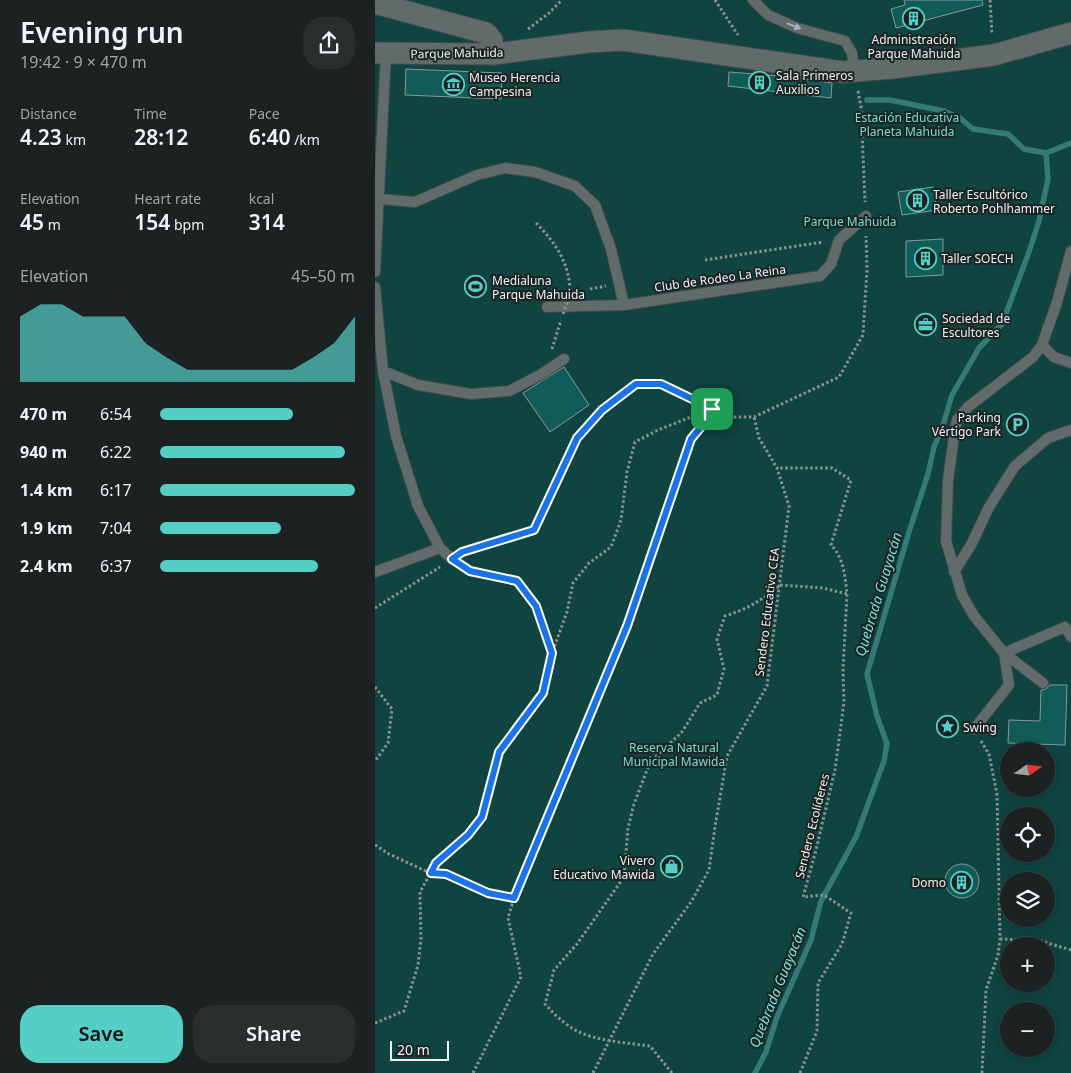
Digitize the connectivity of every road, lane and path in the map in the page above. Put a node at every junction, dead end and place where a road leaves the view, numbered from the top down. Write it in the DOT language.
graph roads {
  1 [pos="753,0"];
  2 [pos="989,0"];
  3 [pos="375,3"];
  4 [pos="1071,33"];
  5 [pos="381,53"];
  6 [pos="494,54"];
  7 [pos="994,55"];
  8 [pos="854,71"];
  9 [pos="377,197"];
  10 [pos="866,216"];
  11 [pos="536,223"];
  12 [pos="839,240"];
  13 [pos="1071,251"];
  14 [pos="705,260"];
  15 [pos="375,272"];
  16 [pos="375,287"];
  17 [pos="624,305"];
  18 [pos="547,306"];
  19 [pos="1042,345"];
  20 [pos="564,359"];
  21 [pos="1071,363"];
  22 [pos="383,371"];
  23 [pos="543,373"];
  24 [pos="713,410"];
  25 [pos="731,417"];
  26 [pos="754,417"];
  27 [pos="1071,430"];
  28 [pos="777,468"];
  29 [pos="440,548"];
  30 [pos="452,559"];
  31 [pos="375,572"];
  32 [pos="954,572"];
  33 [pos="780,585"];
  34 [pos="847,594"];
  35 [pos="375,608"];
  36 [pos="1071,637"];
  37 [pos="552,653"];
  38 [pos="1004,653"];
  39 [pos="1043,682"];
  40 [pos="376,687"];
  41 [pos="974,730"];
  42 [pos="375,761"];
  43 [pos="375,846"];
  44 [pos="431,873"];
  45 [pos="514,898"];
  46 [pos="1000,939"];
  47 [pos="1055,945"];
  48 [pos="1071,950"];
  49 [pos="375,1023"];
  50 [pos="609,1041"];
  51 [pos="473,1073"];
  52 [pos="593,1073"];
  53 [pos="672,1073"];
  54 [pos="800,1073"];
  55 [pos="982,1073"];
  1 -- 8 [label="lane, one-way"];
  2 -- 7 [label="path"];
  3 -- 6 [label="street"];
  4 -- 7 [label="street, Parque Mahuida"];
  5 -- 6 [label="street, Parque Mahuida"];
  5 -- 9 [label="lane"];
  6 -- 8 [label="street, Parque Mahuida"];
  7 -- 8 [label="street, Parque Mahuida"];
  9 -- 15 [label="lane"];
  9 -- 17 [label="lane"];
  10 -- 12 [label="lane, Club de Rodeo La Reina"];
  11 -- 23 [label="path, bridge"];
  12 -- 14 [label="path"];
  12 -- 17 [label="lane, Club de Rodeo La Reina"];
  13 -- 19 [label="lane"];
  16 -- 22 [label="lane"];
  17 -- 18 [label="lane, Club de Rodeo La Reina"];
  19 -- 21 [label="lane"];
  19 -- 32 [label="lane"];
  20 -- 23 [label="lane"];
  22 -- 23 [label="lane"];
  22 -- 29 [label="lane"];
  24 -- 25 [label="path"];
  24 -- 30 [label="path"];
  24 -- 37 [label="path"];
  24 -- 45 [label="path"];
  26 -- 28 [label="path, Sendero Educativo CEA"];
  27 -- 32 [label="lane"];
  28 -- 33 [label="path, Sendero Educativo CEA"];
  28 -- 34 [label="path"];
  29 -- 30 [label="lane"];
  29 -- 31 [label="lane"];
  30 -- 35 [label="path"];
  30 -- 37 [label="path"];
  32 -- 38 [label="lane"];
  33 -- 34 [label="path"];
  33 -- 50 [label="path, Sendero Educativo CEA"];
  33 -- 50 [label="path"];
  34 -- 54 [label="path, Sendero Ecolíderes"];
  36 -- 38 [label="lane"];
  37 -- 44 [label="path"];
  38 -- 39 [label="lane"];
  38 -- 41 [label="lane"];
  40 -- 42 [label="path"];
  41 -- 46 [label="path"];
  43 -- 44 [label="path"];
  44 -- 45 [label="path"];
  44 -- 49 [label="path"];
  45 -- 51 [label="path"];
  46 -- 55 [label="path"];
  47 -- 48 [label="path"];
  50 -- 52 [label="path, Sendero Educativo CEA"];
  50 -- 53 [label="path"];
}
